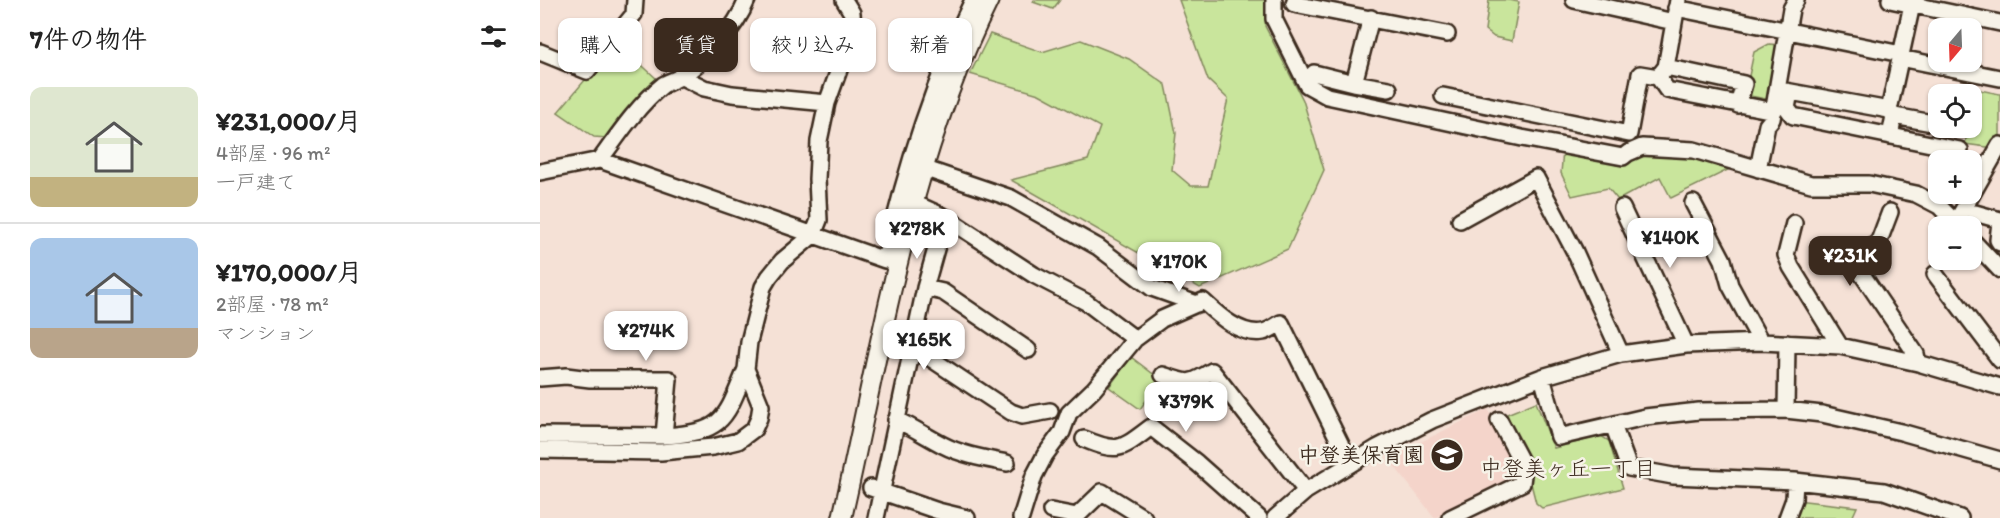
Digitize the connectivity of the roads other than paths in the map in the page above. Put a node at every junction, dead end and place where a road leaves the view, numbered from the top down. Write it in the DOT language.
graph roads {
  1 [pos="634,0"];
  2 [pos="747,0"];
  3 [pos="844,0"];
  4 [pos="973,0"];
  5 [pos="989,0"];
  6 [pos="1274,0"];
  7 [pos="1295,0"];
  8 [pos="1574,0"];
  9 [pos="1796,0"];
  10 [pos="1890,0"];
  11 [pos="1913,2"];
  12 [pos="1676,10"];
  13 [pos="1371,18"];
  14 [pos="2000,23"];
  15 [pos="1787,31"];
  16 [pos="1447,34"];
  17 [pos="540,51"];
  18 [pos="1900,56"];
  19 [pos="1662,72"];
  20 [pos="1314,73"];
  21 [pos="680,76"];
  22 [pos="2000,78"];
  23 [pos="1354,83"];
  24 [pos="1389,88"];
  25 [pos="1784,91"];
  26 [pos="1443,96"];
  27 [pos="826,103"];
  28 [pos="1738,105"];
  29 [pos="1891,113"];
  30 [pos="1773,115"];
  31 [pos="1793,116"];
  32 [pos="1928,122"];
  33 [pos="1890,136"];
  34 [pos="2000,145"];
  35 [pos="1960,150"];
  36 [pos="600,160"];
  37 [pos="923,168"];
  38 [pos="1758,169"];
  39 [pos="540,172"];
  40 [pos="1693,203"];
  41 [pos="914,204"];
  42 [pos="1622,208"];
  43 [pos="1889,211"];
  44 [pos="1975,213"];
  45 [pos="1949,216"];
  46 [pos="1961,216"];
  47 [pos="945,217"];
  48 [pos="1460,220"];
  49 [pos="2000,221"];
  50 [pos="1794,223"];
  51 [pos="813,236"];
  52 [pos="2000,243"];
  53 [pos="1982,251"];
  54 [pos="2000,270"];
  55 [pos="1935,274"];
  56 [pos="925,288"];
  57 [pos="1197,304"];
  58 [pos="1135,339"];
  59 [pos="1761,342"];
  60 [pos="1787,343"];
  61 [pos="1686,345"];
  62 [pos="1840,346"];
  63 [pos="1028,350"];
  64 [pos="911,353"];
  65 [pos="1621,354"];
  66 [pos="2000,360"];
  67 [pos="1918,363"];
  68 [pos="746,369"];
  69 [pos="1163,375"];
  70 [pos="1542,377"];
  71 [pos="540,378"];
  72 [pos="2000,387"];
  73 [pos="1786,410"];
  74 [pos="1050,411"];
  75 [pos="897,420"];
  76 [pos="1499,420"];
  77 [pos="1613,425"];
  78 [pos="540,435"];
  79 [pos="664,436"];
  80 [pos="1084,440"];
  81 [pos="540,450"];
  82 [pos="2000,460"];
  83 [pos="1007,463"];
  84 [pos="1350,463"];
  85 [pos="1795,481"];
  86 [pos="877,490"];
  87 [pos="1306,491"];
  88 [pos="1051,511"];
  89 [pos="842,518"];
  90 [pos="876,518"];
  91 [pos="967,518"];
  92 [pos="1021,518"];
  93 [pos="1143,518"];
  94 [pos="1259,518"];
  95 [pos="1275,518"];
  96 [pos="1450,518"];
  97 [pos="1787,518"];
  98 [pos="1960,518"];
  1 -- 17 [label="street"];
  2 -- 21 [label="street"];
  3 -- 27 [label="street"];
  4 -- 51 [label="street"];
  5 -- 37 [label="street"];
  6 -- 38 [label="street"];
  7 -- 13 [label="street"];
  8 -- 12 [label="street"];
  9 -- 15 [label="street"];
  10 -- 11 [label="street"];
  11 -- 14 [label="street"];
  11 -- 18 [label="street"];
  12 -- 15 [label="street"];
  12 -- 19 [label="street"];
  13 -- 16 [label="street"];
  13 -- 23 [label="street"];
  15 -- 18 [label="street"];
  15 -- 25 [label="street"];
  18 -- 22 [label="street"];
  18 -- 29 [label="street"];
  19 -- 26 [label="street"];
  19 -- 28 [label="street"];
  19 -- 28 [label="street"];
  20 -- 23 [label="street"];
  21 -- 27 [label="street"];
  21 -- 36 [label="street"];
  23 -- 24 [label="street"];
  25 -- 29 [label="street"];
  25 -- 30 [label="street"];
  25 -- 31 [label="street"];
  27 -- 51 [label="street"];
  28 -- 30 [label="street"];
  29 -- 32 [label="street"];
  29 -- 33 [label="street"];
  30 -- 31 [label="street"];
  30 -- 38 [label="street"];
  31 -- 33 [label="street"];
  33 -- 35 [label="street"];
  34 -- 46 [label="street"];
  36 -- 39 [label="street"];
  36 -- 51 [label="street"];
  37 -- 41 [label="street"];
  37 -- 57 [label="street"];
  38 -- 45 [label="street"];
  40 -- 59 [label="street"];
  41 -- 47 [label="street"];
  41 -- 89 [label="street"];
  42 -- 61 [label="street"];
  43 -- 67 [label="street"];
  44 -- 49 [label="street"];
  47 -- 56 [label="street"];
  47 -- 58 [label="street"];
  48 -- 65 [label="street"];
  49 -- 52 [label="street"];
  50 -- 62 [label="street"];
  51 -- 68 [label="street"];
  53 -- 54 [label="street"];
  55 -- 66 [label="street"];
  56 -- 63 [label="street"];
  56 -- 64 [label="street"];
  57 -- 58 [label="street"];
  57 -- 84 [label="street"];
  58 -- 92 [label="street"];
  59 -- 60 [label="street"];
  59 -- 61 [label="street"];
  60 -- 62 [label="street"];
  60 -- 73 [label="street"];
  61 -- 65 [label="street"];
  62 -- 67 [label="street"];
  64 -- 74 [label="street"];
  64 -- 75 [label="street"];
  65 -- 70 [label="street"];
  67 -- 72 [label="street"];
  68 -- 79 [label="street"];
  68 -- 81 [label="street"];
  69 -- 87 [label="street"];
  70 -- 77 [label="street"];
  70 -- 84 [label="street"];
  71 -- 79 [label="street"];
  73 -- 77 [label="street"];
  73 -- 82 [label="street"];
  75 -- 83 [label="street"];
  75 -- 86 [label="street"];
  76 -- 96 [label="street"];
  77 -- 85 [label="street"];
  78 -- 79 [label="street"];
  80 -- 94 [label="street"];
  84 -- 87 [label="street"];
  85 -- 97 [label="street"];
  85 -- 98 [label="street"];
  86 -- 90 [label="street"];
  86 -- 91 [label="street"];
  87 -- 95 [label="street"];
  88 -- 93 [label="street"];
}
